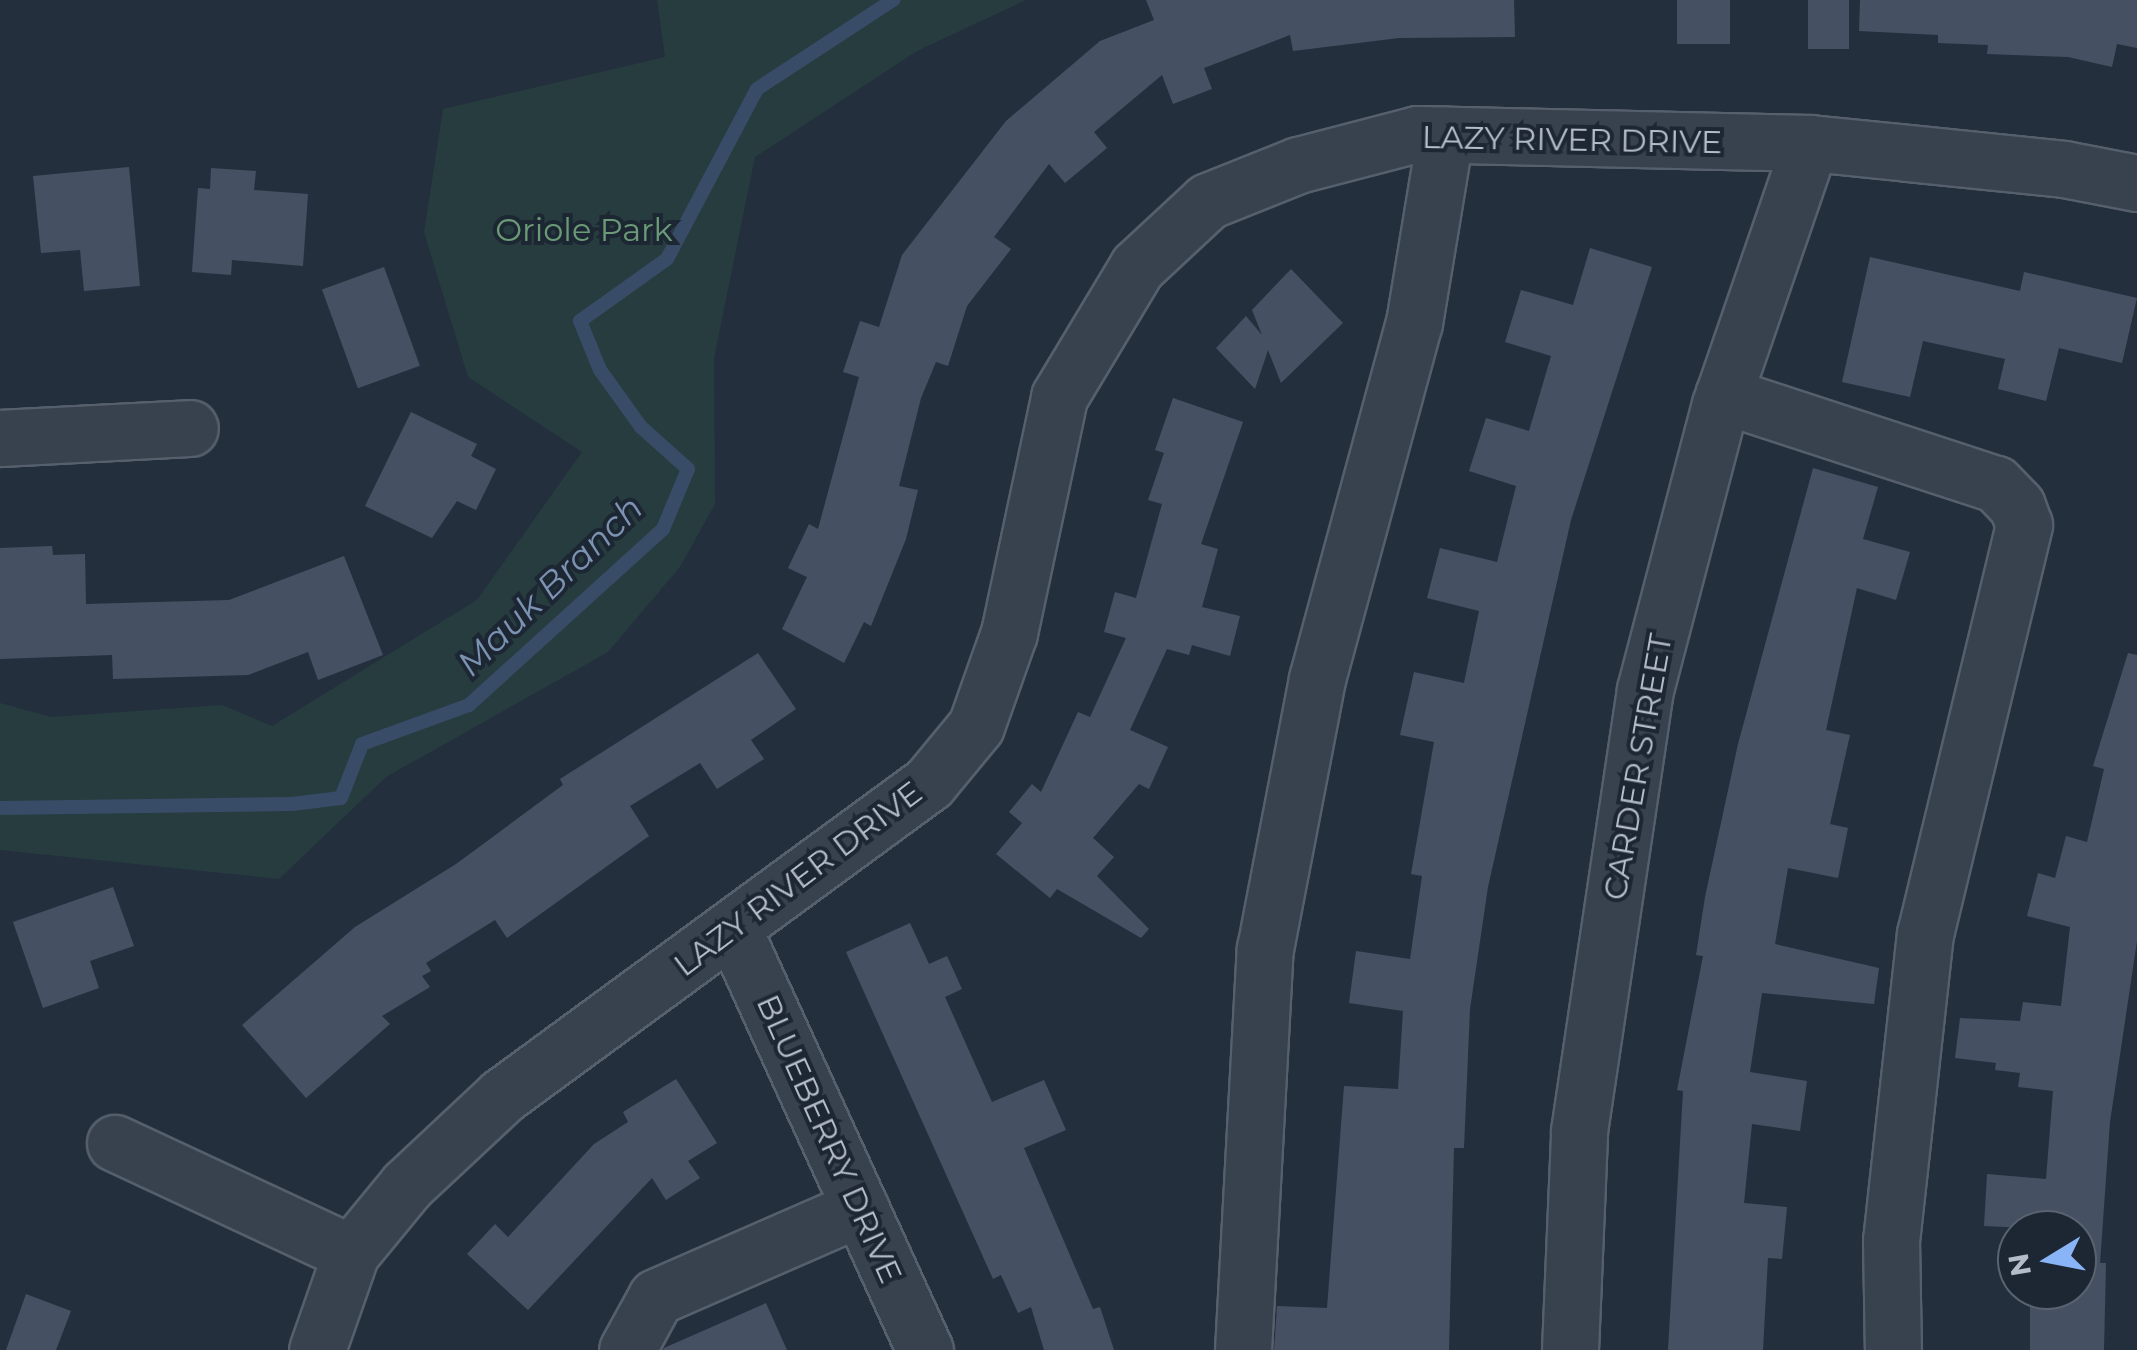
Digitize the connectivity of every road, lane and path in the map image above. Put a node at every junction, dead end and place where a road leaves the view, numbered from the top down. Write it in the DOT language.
graph roads {
  1 [pos="1444,135"];
  2 [pos="1810,144"];
  3 [pos="2137,183"];
  4 [pos="1723,396"];
  5 [pos="190,428"];
  6 [pos="0,438"];
  7 [pos="733,929"];
  8 [pos="116,1143"];
  9 [pos="860,1208"];
  10 [pos="351,1253"];
  11 [pos="316,1350"];
  12 [pos="626,1350"];
  13 [pos="925,1350"];
  14 [pos="1242,1350"];
  15 [pos="1570,1350"];
  16 [pos="1893,1350"];
  1 -- 2 [label="street, LAZY RIVER DRIVE"];
  1 -- 7 [label="street, LAZY RIVER DRIVE"];
  1 -- 14 [label="street"];
  2 -- 3 [label="street, LAZY RIVER DRIVE"];
  2 -- 4 [label="street, CARDER STREET"];
  4 -- 15 [label="street, CARDER STREET"];
  4 -- 16 [label="street"];
  5 -- 6 [label="street"];
  7 -- 9 [label="street, BLUEBERRY DRIVE"];
  7 -- 10 [label="street, LAZY RIVER DRIVE"];
  8 -- 10 [label="street"];
  9 -- 12 [label="street"];
  9 -- 13 [label="street, BLUEBERRY DRIVE"];
  10 -- 11 [label="street, LAZY RIVER DRIVE"];
}
